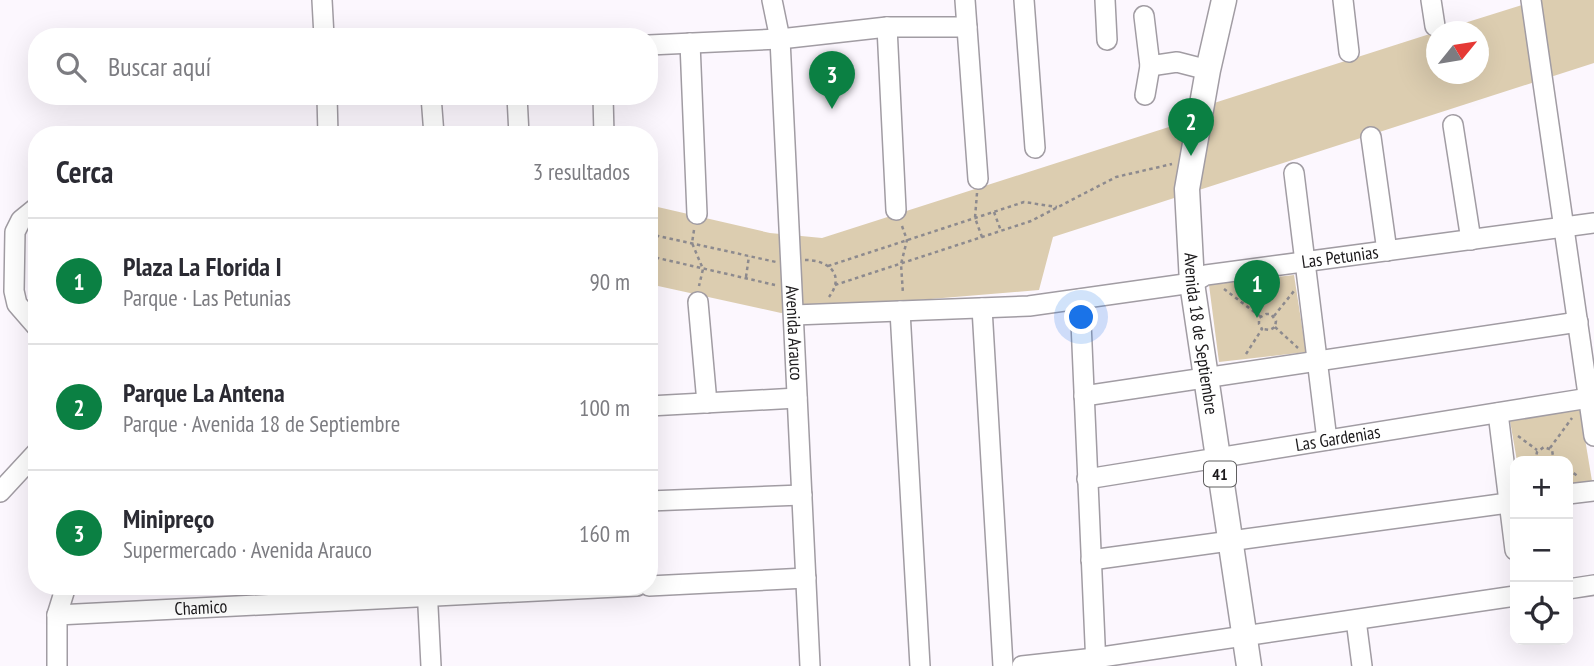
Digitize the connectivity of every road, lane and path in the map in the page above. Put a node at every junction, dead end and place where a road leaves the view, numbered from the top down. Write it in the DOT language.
graph roads {
  1 [pos="322,0"];
  2 [pos="772,0"];
  3 [pos="965,0"];
  4 [pos="1024,0"];
  5 [pos="1105,0"];
  6 [pos="1224,0"];
  7 [pos="1343,0"];
  8 [pos="1431,0"];
  9 [pos="1531,0"];
  10 [pos="1144,16"];
  11 [pos="1434,21"];
  12 [pos="887,27"];
  13 [pos="967,27"];
  14 [pos="324,28"];
  15 [pos="780,39"];
  16 [pos="1107,40"];
  17 [pos="690,43"];
  18 [pos="658,45"];
  19 [pos="1349,52"];
  20 [pos="1150,66"];
  21 [pos="1209,70"];
  22 [pos="1145,95"];
  23 [pos="327,105"];
  24 [pos="432,105"];
  25 [pos="517,105"];
  26 [pos="603,105"];
  27 [pos="1453,125"];
  28 [pos="328,126"];
  29 [pos="433,126"];
  30 [pos="519,126"];
  31 [pos="604,126"];
  32 [pos="1371,137"];
  33 [pos="1035,148"];
  34 [pos="1192,159"];
  35 [pos="1294,173"];
  36 [pos="978,179"];
  37 [pos="1057,207"];
  38 [pos="896,210"];
  39 [pos="994,212"];
  40 [pos="28,214"];
  41 [pos="697,214"];
  42 [pos="975,218"];
  43 [pos="1594,223"];
  44 [pos="1564,227"];
  45 [pos="1001,231"];
  46 [pos="658,236"];
  47 [pos="982,237"];
  48 [pos="907,240"];
  49 [pos="1472,240"];
  50 [pos="692,243"];
  51 [pos="1387,251"];
  52 [pos="749,256"];
  53 [pos="658,259"];
  54 [pos="791,262"];
  55 [pos="901,264"];
  56 [pos="828,266"];
  57 [pos="1306,268"];
  58 [pos="703,269"];
  59 [pos="746,278"];
  60 [pos="1199,279"];
  61 [pos="835,285"];
  62 [pos="792,289"];
  63 [pos="698,296"];
  64 [pos="828,299"];
  65 [pos="1080,299"];
  66 [pos="982,308"];
  67 [pos="902,311"];
  68 [pos="28,316"];
  69 [pos="793,316"];
  70 [pos="1274,316"];
  71 [pos="1261,317"];
  72 [pos="1578,322"];
  73 [pos="1275,327"];
  74 [pos="1262,329"];
  75 [pos="1315,361"];
  76 [pos="1234,374"];
  77 [pos="1206,378"];
  78 [pos="1084,396"];
  79 [pos="797,398"];
  80 [pos="1588,398"];
  81 [pos="707,403"];
  82 [pos="658,406"];
  83 [pos="1498,413"];
  84 [pos="1594,436"];
  85 [pos="1327,440"];
  86 [pos="1550,448"];
  87 [pos="1537,456"];
  88 [pos="1553,456"];
  89 [pos="1218,458"];
  90 [pos="28,462"];
  91 [pos="1087,479"];
  92 [pos="1510,490"];
  93 [pos="1594,491"];
  94 [pos="0,492"];
  95 [pos="1573,493"];
  96 [pos="802,495"];
  97 [pos="658,501"];
  98 [pos="1510,503"];
  99 [pos="1230,541"];
  100 [pos="1091,560"];
  101 [pos="806,578"];
  102 [pos="1594,585"];
  103 [pos="658,586"];
  104 [pos="1573,588"];
  105 [pos="63,595"];
  106 [pos="379,595"];
  107 [pos="427,595"];
  108 [pos="1510,597"];
  109 [pos="57,615"];
  110 [pos="1356,620"];
  111 [pos="1244,636"];
  112 [pos="1095,662"];
  113 [pos="57,666"];
  114 [pos="431,666"];
  115 [pos="810,666"];
  116 [pos="920,666"];
  117 [pos="1003,666"];
  118 [pos="1022,666"];
  119 [pos="1249,666"];
  120 [pos="1362,666"];
  1 -- 14 [label="street"];
  2 -- 15 [label="street, Avenida Arauco"];
  3 -- 13 [label="street"];
  4 -- 33 [label="street"];
  5 -- 16 [label="street"];
  6 -- 21 [label="main road, Avenida 18 de Septiembre / 41"];
  7 -- 19 [label="street"];
  8 -- 11 [label="street"];
  9 -- 44 [label="street"];
  10 -- 20 [label="street"];
  12 -- 13 [label="street"];
  12 -- 15 [label="street"];
  12 -- 38 [label="street"];
  13 -- 36 [label="street"];
  15 -- 17 [label="street"];
  15 -- 54 [label="street, Avenida Arauco"];
  17 -- 18 [label="street"];
  17 -- 41 [label="street"];
  20 -- 21 [label="street"];
  20 -- 22 [label="street"];
  21 -- 34 [label="main road, Avenida 18 de Septiembre / 41"];
  23 -- 28 [label="street"];
  24 -- 29 [label="street"];
  25 -- 30 [label="street"];
  26 -- 31 [label="street"];
  27 -- 49 [label="street"];
  32 -- 51 [label="street"];
  34 -- 37 [label="path"];
  34 -- 60 [label="main road, Avenida 18 de Septiembre / 41"];
  35 -- 57 [label="street"];
  36 -- 42 [label="path"];
  37 -- 39 [label="path"];
  37 -- 45 [label="path"];
  38 -- 48 [label="path"];
  39 -- 42 [label="path"];
  39 -- 45 [label="path"];
  40 -- 68 [label="street"];
  41 -- 50 [label="path"];
  42 -- 47 [label="path"];
  42 -- 48 [label="path"];
  43 -- 44 [label="street, Las Petunias"];
  44 -- 49 [label="street, Las Petunias"];
  44 -- 72 [label="street"];
  45 -- 47 [label="path"];
  46 -- 50 [label="path"];
  47 -- 55 [label="path"];
  48 -- 55 [label="path"];
  48 -- 56 [label="path"];
  49 -- 51 [label="street, Las Petunias"];
  50 -- 52 [label="path"];
  50 -- 58 [label="path"];
  51 -- 57 [label="street, Las Petunias"];
  52 -- 54 [label="path"];
  52 -- 59 [label="path"];
  53 -- 58 [label="path"];
  54 -- 56 [label="path"];
  54 -- 62 [label="street, Avenida Arauco"];
  55 -- 61 [label="path"];
  55 -- 67 [label="path"];
  56 -- 61 [label="path"];
  57 -- 60 [label="street, Las Petunias"];
  57 -- 70 [label="path"];
  57 -- 75 [label="street"];
  58 -- 59 [label="path"];
  58 -- 63 [label="path"];
  59 -- 62 [label="path"];
  60 -- 65 [label="street, Las Petunias"];
  60 -- 71 [label="path"];
  60 -- 77 [label="main road, Avenida 18 de Septiembre / 41"];
  61 -- 64 [label="path"];
  62 -- 69 [label="street, Avenida Arauco"];
  63 -- 81 [label="street"];
  65 -- 66 [label="street, Las Petunias"];
  65 -- 78 [label="street"];
  66 -- 67 [label="street, Las Petunias"];
  66 -- 117 [label="street"];
  67 -- 69 [label="street, Las Petunias"];
  67 -- 116 [label="street"];
  69 -- 79 [label="street, Avenida Arauco"];
  70 -- 71 [label="path"];
  70 -- 73 [label="path"];
  71 -- 74 [label="path"];
  72 -- 75 [label="street"];
  72 -- 80 [label="street"];
  73 -- 74 [label="path"];
  73 -- 75 [label="path"];
  74 -- 76 [label="path"];
  75 -- 76 [label="street"];
  75 -- 85 [label="street"];
  76 -- 77 [label="street"];
  77 -- 78 [label="street"];
  77 -- 89 [label="main road, Avenida 18 de Septiembre / 41"];
  78 -- 91 [label="street"];
  79 -- 81 [label="street"];
  79 -- 96 [label="street, Avenida Arauco"];
  80 -- 83 [label="street, Las Gardenias"];
  80 -- 84 [label="street"];
  80 -- 86 [label="path"];
  81 -- 82 [label="street"];
  83 -- 85 [label="street, Las Gardenias"];
  83 -- 92 [label="street"];
  85 -- 89 [label="street, Las Gardenias"];
  86 -- 87 [label="path"];
  86 -- 88 [label="path"];
  89 -- 91 [label="street, Las Gardenias"];
  89 -- 99 [label="main road, Avenida 18 de Septiembre / 41"];
  90 -- 94 [label="street"];
  91 -- 100 [label="street"];
  93 -- 95 [label="street"];
  96 -- 97 [label="street"];
  96 -- 101 [label="street, Avenida Arauco"];
  98 -- 99 [label="street"];
  99 -- 100 [label="street"];
  99 -- 111 [label="main road, Avenida 18 de Septiembre / 41"];
  100 -- 112 [label="street"];
  101 -- 103 [label="street"];
  101 -- 115 [label="street, Avenida Arauco"];
  102 -- 104 [label="street"];
  105 -- 109 [label="street"];
  106 -- 109 [label="street, Chamico"];
  107 -- 114 [label="street"];
  108 -- 110 [label="street"];
  109 -- 113 [label="street"];
  110 -- 111 [label="street"];
  110 -- 120 [label="street"];
  111 -- 112 [label="street"];
  111 -- 119 [label="main road, Avenida 18 de Septiembre / 41"];
  112 -- 118 [label="street"];
}
